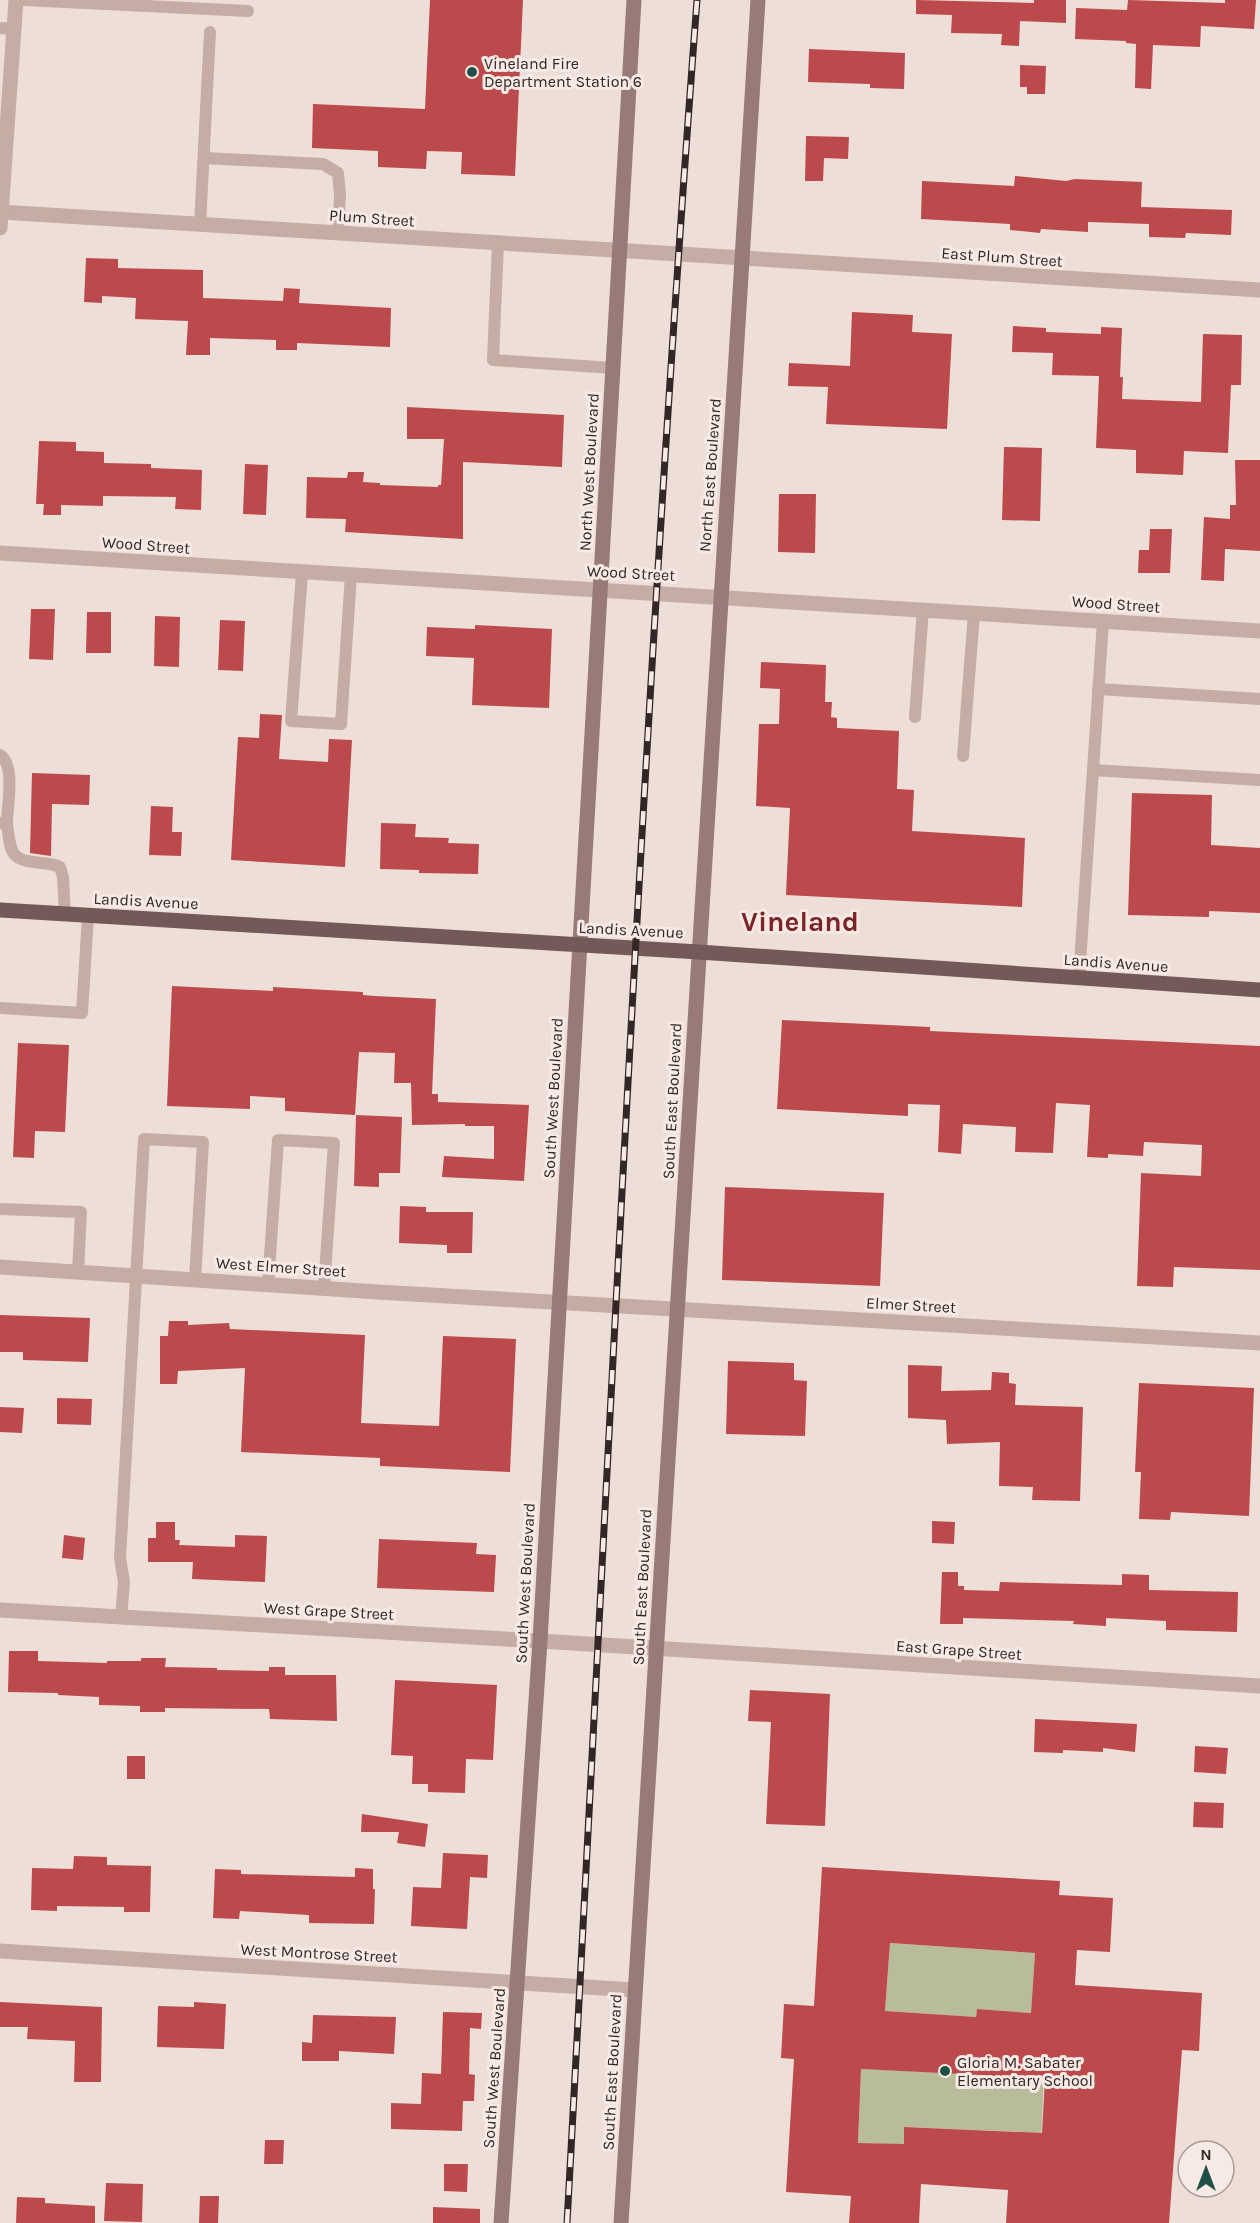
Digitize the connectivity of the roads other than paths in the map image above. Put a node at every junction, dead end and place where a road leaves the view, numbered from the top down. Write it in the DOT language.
graph roads {
  1 [pos="16,0"];
  2 [pos="24,0"];
  3 [pos="634,0"];
  4 [pos="758,0"];
  5 [pos="248,11"];
  6 [pos="7,29"];
  7 [pos="210,32"];
  8 [pos="204,158"];
  9 [pos="1,212"];
  10 [pos="200,225"];
  11 [pos="0,228"];
  12 [pos="338,234"];
  13 [pos="498,243"];
  14 [pos="620,250"];
  15 [pos="742,258"];
  16 [pos="1260,290"];
  17 [pos="613,368"];
  18 [pos="0,553"];
  19 [pos="302,573"];
  20 [pos="351,575"];
  21 [pos="600,590"];
  22 [pos="720,597"];
  23 [pos="923,609"];
  24 [pos="974,613"];
  25 [pos="1103,621"];
  26 [pos="1260,631"];
  27 [pos="1098,689"];
  28 [pos="1260,699"];
  29 [pos="915,717"];
  30 [pos="0,755"];
  31 [pos="963,756"];
  32 [pos="1093,770"];
  33 [pos="1260,780"];
  34 [pos="3,823"];
  35 [pos="0,910"];
  36 [pos="65,914"];
  37 [pos="88,916"];
  38 [pos="580,945"];
  39 [pos="699,952"];
  40 [pos="1079,978"];
  41 [pos="1260,990"];
  42 [pos="0,1008"];
  43 [pos="0,1209"];
  44 [pos="0,1267"];
  45 [pos="78,1272"];
  46 [pos="137,1276"];
  47 [pos="195,1280"];
  48 [pos="268,1285"];
  49 [pos="324,1288"];
  50 [pos="560,1302"];
  51 [pos="677,1309"];
  52 [pos="1260,1344"];
  53 [pos="0,1610"];
  54 [pos="121,1617"];
  55 [pos="540,1641"];
  56 [pos="656,1648"];
  57 [pos="1260,1686"];
  58 [pos="0,1951"];
  59 [pos="517,1983"];
  60 [pos="635,1990"];
  61 [pos="501,2223"];
  62 [pos="621,2223"];
  1 -- 6 [label="street"];
  2 -- 5 [label="lane"];
  3 -- 14 [label="main road, North West Boulevard"];
  4 -- 15 [label="main road, North East Boulevard"];
  6 -- 9 [label="street"];
  7 -- 8 [label="lane"];
  8 -- 10 [label="lane"];
  8 -- 12 [label="lane"];
  9 -- 10 [label="street, Plum Street"];
  9 -- 11 [label="street"];
  10 -- 12 [label="street, Plum Street"];
  12 -- 13 [label="street, Plum Street"];
  13 -- 14 [label="street, Plum Street"];
  13 -- 17 [label="lane"];
  14 -- 15 [label="street, Plum Street"];
  14 -- 17 [label="main road, North West Boulevard"];
  15 -- 16 [label="street, East Plum Street"];
  15 -- 22 [label="main road, North East Boulevard"];
  17 -- 21 [label="main road, North West Boulevard"];
  18 -- 19 [label="street, Wood Street"];
  19 -- 20 [label="street, Wood Street"];
  19 -- 20 [label="lane"];
  20 -- 21 [label="street, Wood Street"];
  21 -- 22 [label="street, Wood Street"];
  21 -- 38 [label="main road, North West Boulevard"];
  22 -- 23 [label="street, Wood Street"];
  22 -- 39 [label="main road, North East Boulevard"];
  23 -- 24 [label="street, Wood Street"];
  23 -- 29 [label="lane"];
  24 -- 25 [label="street, Wood Street"];
  24 -- 31 [label="lane"];
  25 -- 26 [label="street, Wood Street"];
  25 -- 27 [label="lane"];
  27 -- 28 [label="lane"];
  27 -- 32 [label="lane"];
  30 -- 34 [label="lane"];
  32 -- 33 [label="lane"];
  32 -- 40 [label="lane"];
  34 -- 36 [label="lane"];
  35 -- 36 [label="main road, Landis Avenue"];
  36 -- 37 [label="main road, Landis Avenue"];
  37 -- 38 [label="main road, Landis Avenue"];
  37 -- 42 [label="lane"];
  38 -- 39 [label="main road, Landis Avenue"];
  38 -- 50 [label="main road, South West Boulevard"];
  39 -- 40 [label="main road, Landis Avenue"];
  39 -- 51 [label="main road, South East Boulevard"];
  40 -- 41 [label="main road, Landis Avenue"];
  43 -- 45 [label="lane"];
  44 -- 45 [label="street, West Elmer Street"];
  45 -- 46 [label="street, West Elmer Street"];
  46 -- 47 [label="street, West Elmer Street"];
  46 -- 47 [label="lane"];
  46 -- 54 [label="lane"];
  47 -- 48 [label="street, West Elmer Street"];
  48 -- 49 [label="street, West Elmer Street"];
  48 -- 49 [label="lane"];
  49 -- 50 [label="street, West Elmer Street"];
  50 -- 51 [label="street, Elmer Street"];
  50 -- 55 [label="main road, South West Boulevard"];
  51 -- 52 [label="street, Elmer Street"];
  51 -- 56 [label="main road, South East Boulevard"];
  53 -- 54 [label="street, West Grape Street"];
  54 -- 55 [label="street, West Grape Street"];
  55 -- 56 [label="street, West Grape Street"];
  55 -- 59 [label="main road, South West Boulevard"];
  56 -- 57 [label="street, East Grape Street"];
  56 -- 60 [label="main road, South East Boulevard"];
  58 -- 59 [label="street, West Montrose Street"];
  59 -- 60 [label="street, West Montrose Street"];
  59 -- 61 [label="main road, South West Boulevard"];
  60 -- 62 [label="main road, South East Boulevard"];
}
